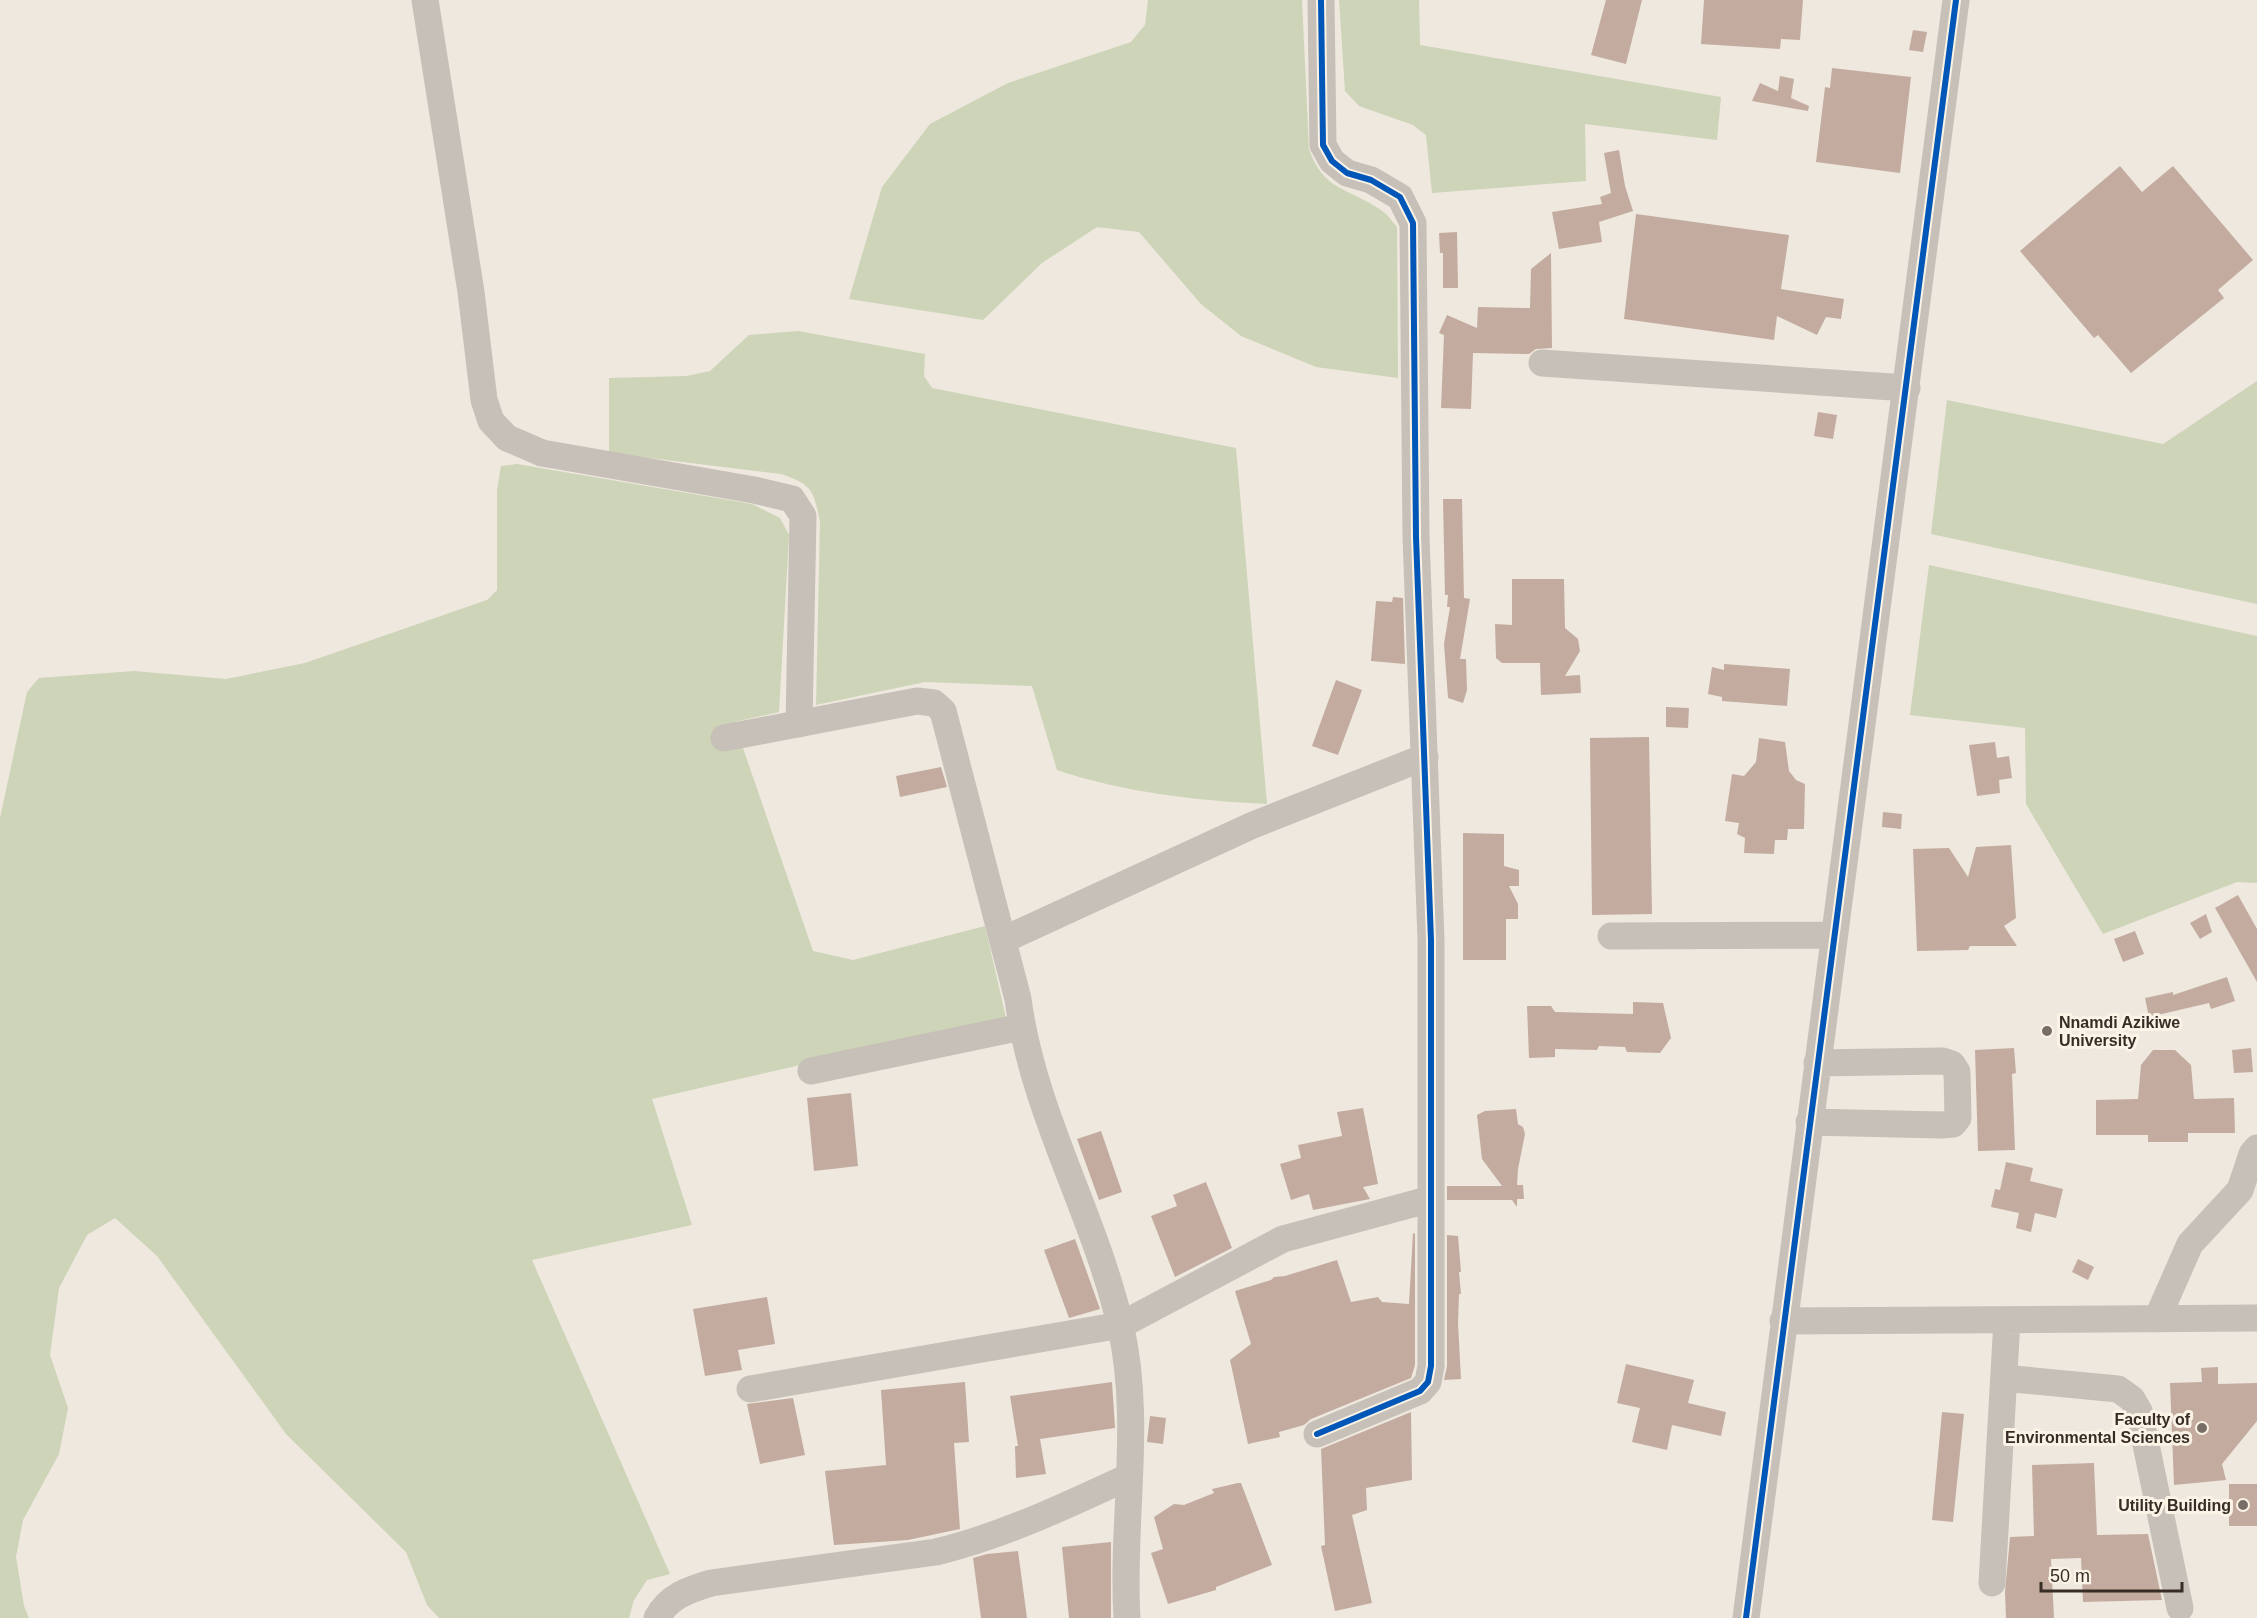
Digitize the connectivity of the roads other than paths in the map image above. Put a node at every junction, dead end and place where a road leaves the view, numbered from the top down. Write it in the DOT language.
graph roads {
  1 [pos="425,0"];
  2 [pos="1321,0"];
  3 [pos="1956,0"];
  4 [pos="1542,363"];
  5 [pos="1907,388"];
  6 [pos="799,723"];
  7 [pos="723,738"];
  8 [pos="1425,757"];
  9 [pos="1611,936"];
  10 [pos="1834,936"];
  11 [pos="1003,940"];
  12 [pos="1022,1027"];
  13 [pos="1817,1063"];
  14 [pos="811,1071"];
  15 [pos="1809,1122"];
  16 [pos="2257,1148"];
  17 [pos="1431,1199"];
  18 [pos="2257,1318"];
  19 [pos="2157,1319"];
  20 [pos="2007,1320"];
  21 [pos="1783,1321"];
  22 [pos="1121,1325"];
  23 [pos="2004,1378"];
  24 [pos="750,1389"];
  25 [pos="1317,1434"];
  26 [pos="1128,1477"];
  27 [pos="1992,1583"];
  28 [pos="2180,1608"];
  29 [pos="657,1618"];
  30 [pos="1127,1618"];
  31 [pos="1746,1618"];
  1 -- 6 [label="street"];
  2 -- 8 [label="street"];
  3 -- 5 [label="street"];
  4 -- 5 [label="street"];
  5 -- 10 [label="street"];
  6 -- 7 [label="street"];
  6 -- 11 [label="street"];
  8 -- 11 [label="street"];
  8 -- 17 [label="street"];
  9 -- 10 [label="street"];
  10 -- 13 [label="street"];
  11 -- 12 [label="street"];
  12 -- 14 [label="street"];
  12 -- 22 [label="street"];
  13 -- 15 [label="street"];
  13 -- 15 [label="street"];
  15 -- 21 [label="street"];
  16 -- 19 [label="street"];
  17 -- 22 [label="street"];
  17 -- 25 [label="street"];
  18 -- 19 [label="street"];
  19 -- 20 [label="street"];
  20 -- 21 [label="street"];
  20 -- 23 [label="street"];
  21 -- 31 [label="street"];
  22 -- 24 [label="street"];
  22 -- 26 [label="street"];
  23 -- 27 [label="street"];
  23 -- 28 [label="street"];
  26 -- 29 [label="street"];
  26 -- 30 [label="street"];
}
